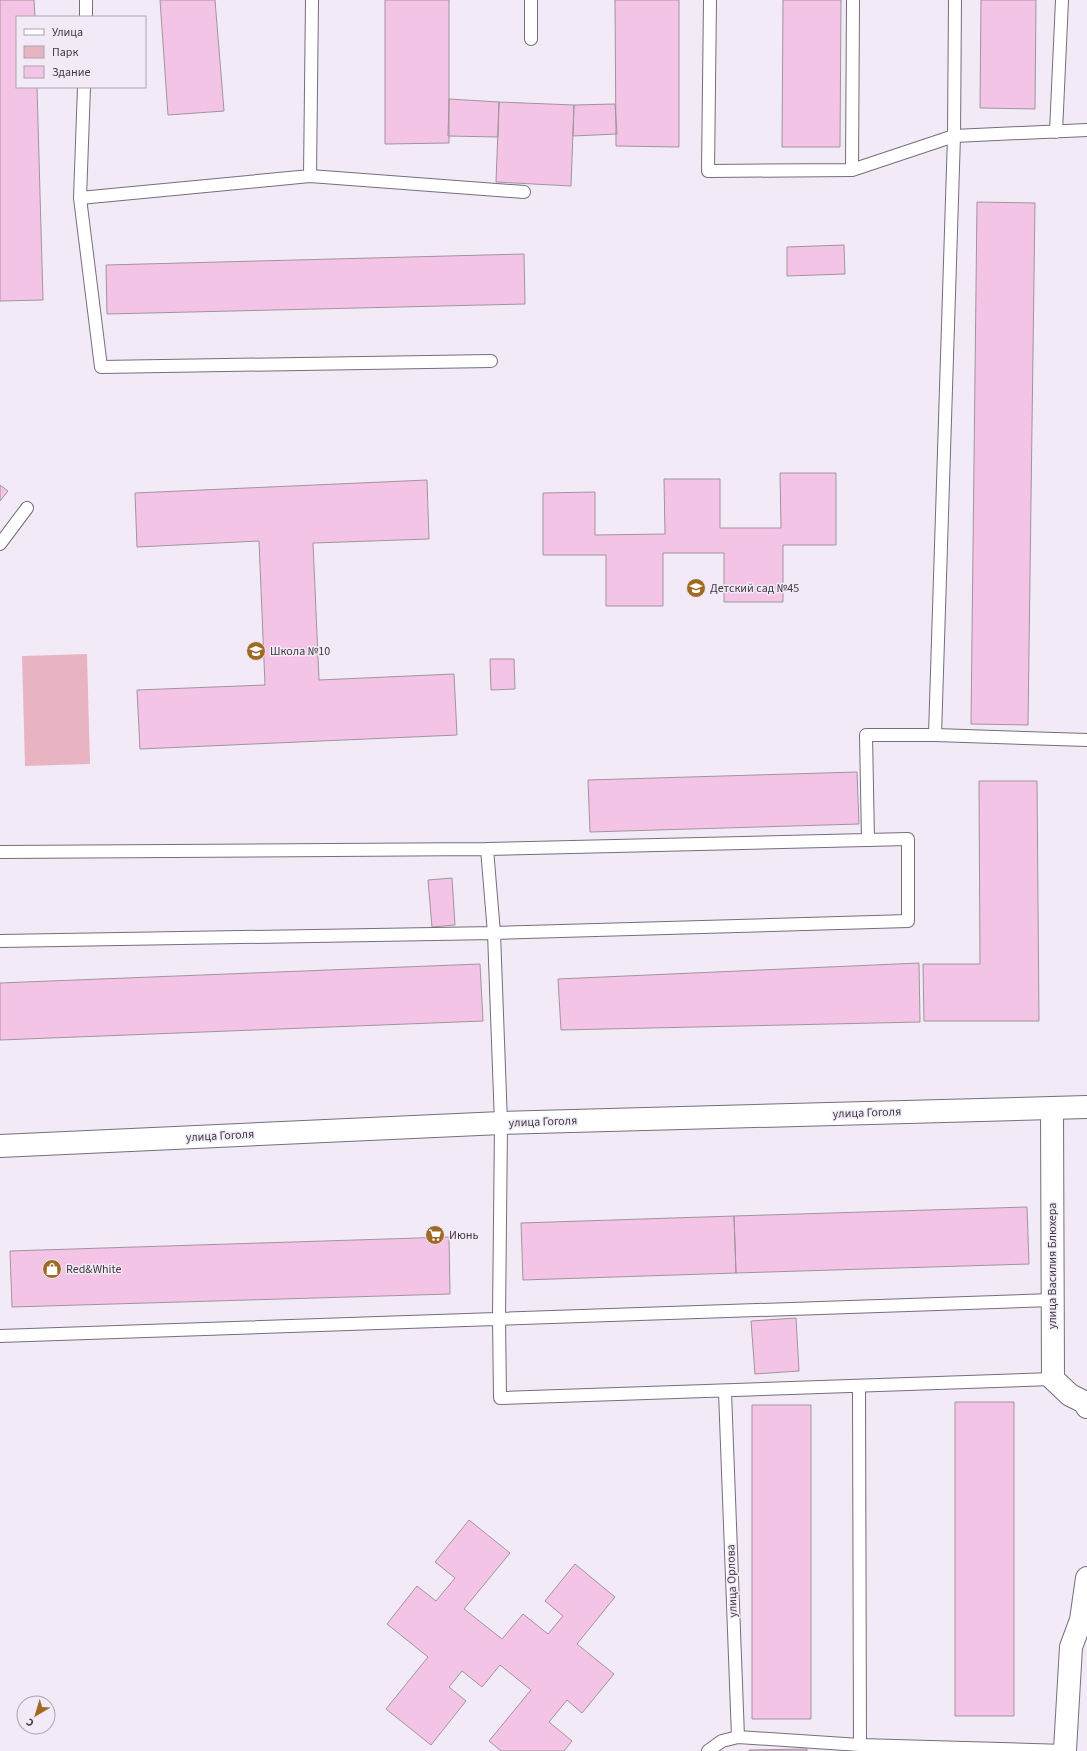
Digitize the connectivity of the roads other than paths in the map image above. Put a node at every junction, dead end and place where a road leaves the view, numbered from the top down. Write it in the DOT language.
graph roads {
  1 [pos="86,0"];
  2 [pos="312,0"];
  3 [pos="531,0"];
  4 [pos="710,0"];
  5 [pos="853,0"];
  6 [pos="955,0"];
  7 [pos="1062,0"];
  8 [pos="86,16"];
  9 [pos="531,38"];
  10 [pos="84,88"];
  11 [pos="1087,130"];
  12 [pos="1056,132"];
  13 [pos="954,136"];
  14 [pos="852,170"];
  15 [pos="310,176"];
  16 [pos="524,192"];
  17 [pos="80,198"];
  18 [pos="491,361"];
  19 [pos="28,508"];
  20 [pos="0,544"];
  21 [pos="935,735"];
  22 [pos="1087,740"];
  23 [pos="868,840"];
  24 [pos="487,849"];
  25 [pos="0,852"];
  26 [pos="494,933"];
  27 [pos="0,941"];
  28 [pos="1087,1107"];
  29 [pos="1052,1108"];
  30 [pos="501,1123"];
  31 [pos="0,1146"];
  32 [pos="1052,1300"];
  33 [pos="499,1318"];
  34 [pos="0,1336"];
  35 [pos="1052,1379"];
  36 [pos="859,1386"];
  37 [pos="725,1392"];
  38 [pos="1087,1407"];
  39 [pos="1087,1578"];
  40 [pos="738,1737"];
  41 [pos="860,1745"];
  42 [pos="708,1751"];
  43 [pos="1066,1751"];
  1 -- 8 [label="lane"];
  2 -- 15 [label="lane"];
  3 -- 9 [label="lane"];
  4 -- 14 [label="lane"];
  5 -- 14 [label="lane"];
  6 -- 13 [label="lane"];
  7 -- 12 [label="lane"];
  10 -- 17 [label="lane"];
  11 -- 12 [label="lane"];
  12 -- 13 [label="lane"];
  13 -- 14 [label="lane"];
  13 -- 21 [label="lane"];
  15 -- 16 [label="lane"];
  15 -- 17 [label="lane"];
  17 -- 18 [label="lane"];
  19 -- 20 [label="lane"];
  21 -- 22 [label="lane"];
  21 -- 23 [label="lane"];
  23 -- 24 [label="lane"];
  23 -- 26 [label="lane"];
  24 -- 25 [label="lane"];
  24 -- 26 [label="lane"];
  26 -- 27 [label="lane"];
  26 -- 30 [label="lane"];
  28 -- 29 [label="main road, улица Гоголя"];
  29 -- 30 [label="main road, улица Гоголя"];
  29 -- 32 [label="main road, улица Василия Блюхера"];
  30 -- 31 [label="main road, улица Гоголя"];
  30 -- 33 [label="lane"];
  32 -- 33 [label="lane"];
  32 -- 35 [label="main road, улица Василия Блюхера"];
  33 -- 34 [label="lane"];
  33 -- 37 [label="lane"];
  35 -- 36 [label="lane"];
  35 -- 38 [label="main road"];
  36 -- 37 [label="lane"];
  36 -- 41 [label="lane"];
  37 -- 40 [label="lane, улица Орлова"];
  39 -- 43 [label="main road"];
  40 -- 41 [label="lane"];
  40 -- 42 [label="lane"];
  41 -- 43 [label="lane"];
}
